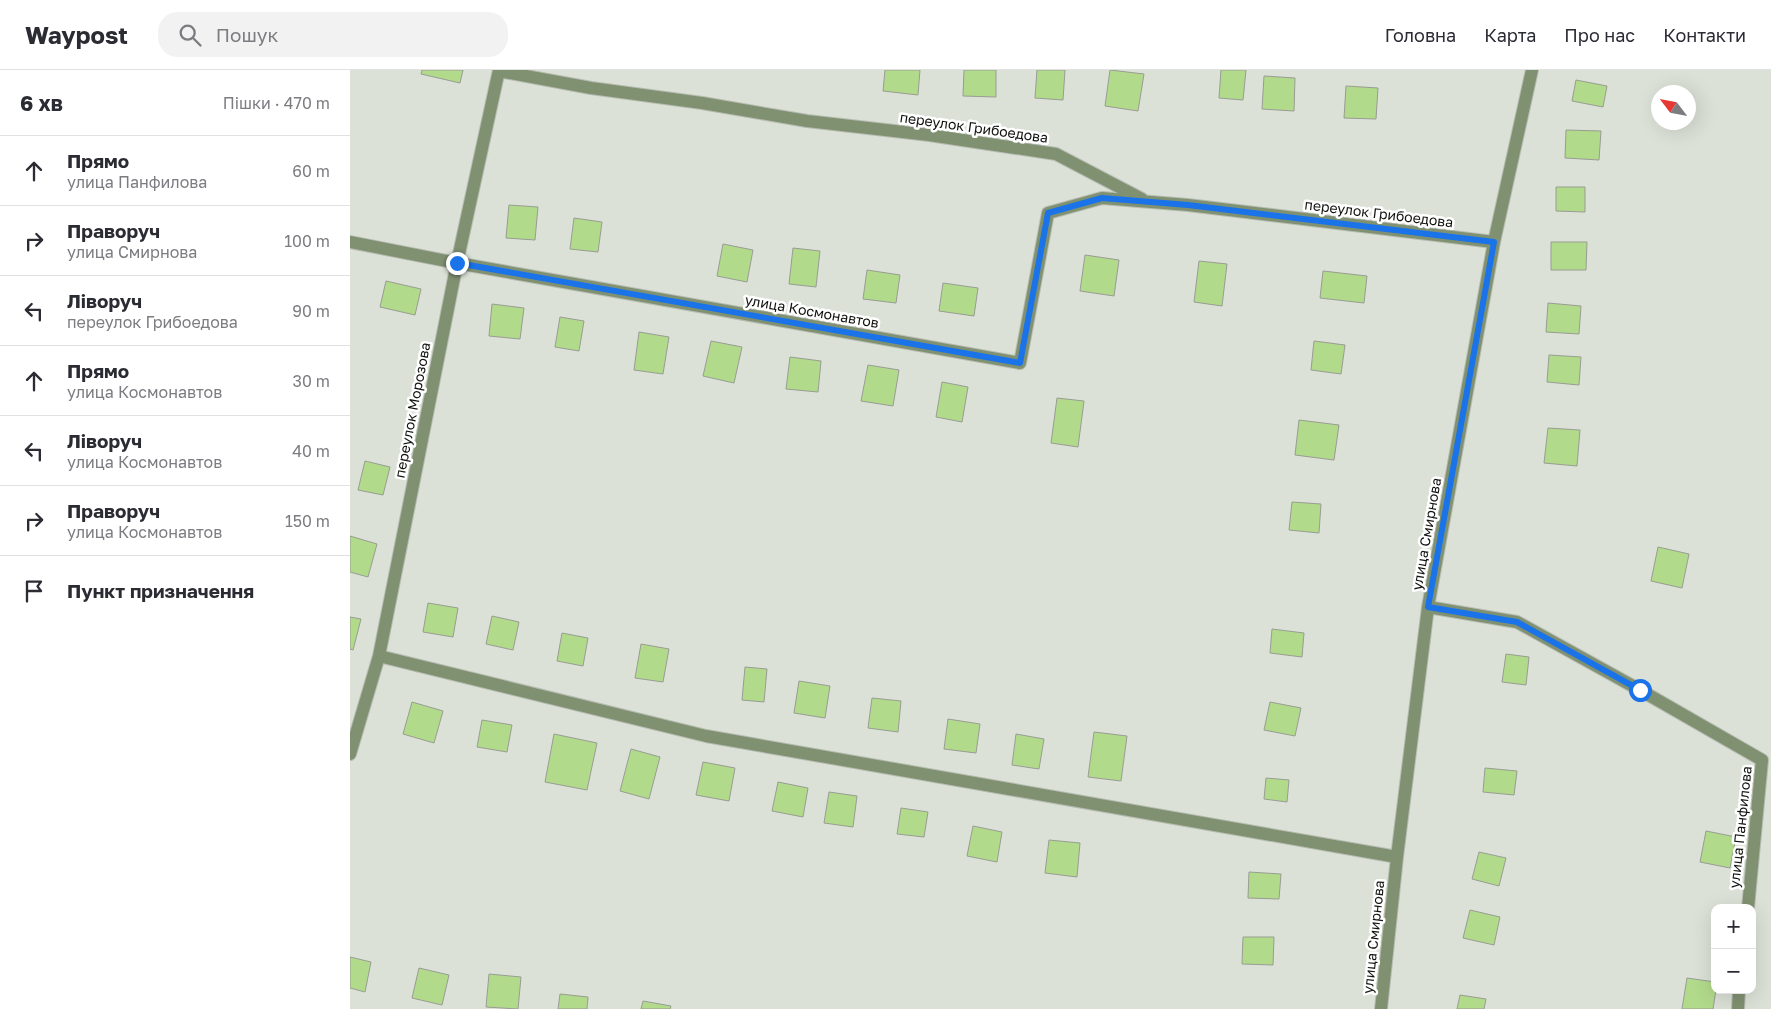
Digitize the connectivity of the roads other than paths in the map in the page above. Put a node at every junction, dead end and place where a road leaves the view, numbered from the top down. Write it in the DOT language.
graph roads {
  1 [pos="499,70"];
  2 [pos="1532,70"];
  3 [pos="1147,201"];
  4 [pos="350,242"];
  5 [pos="1494,242"];
  6 [pos="457,263"];
  7 [pos="1428,607"];
  8 [pos="379,656"];
  9 [pos="350,754"];
  10 [pos="1766,762"];
  11 [pos="1397,857"];
  12 [pos="1748,904"];
  13 [pos="1739,994"];
  14 [pos="1381,1009"];
  15 [pos="1738,1009"];
  1 -- 3 [label="street, переулок Грибоедова"];
  1 -- 6 [label="street, переулок Морозова"];
  2 -- 5 [label="street, улица Смирнова"];
  3 -- 5 [label="street, переулок Грибоедова"];
  3 -- 6 [label="street, улица Космонавтов"];
  4 -- 6 [label="street, улица Космонавтов"];
  5 -- 7 [label="street, улица Смирнова"];
  6 -- 8 [label="street, переулок Морозова"];
  7 -- 10 [label="street, улица Панфилова"];
  7 -- 11 [label="street, улица Смирнова"];
  8 -- 9 [label="street, переулок Морозова"];
  8 -- 11 [label="street"];
  10 -- 12 [label="street, улица Панфилова"];
  11 -- 14 [label="street, улица Смирнова"];
  13 -- 15 [label="street"];
}
